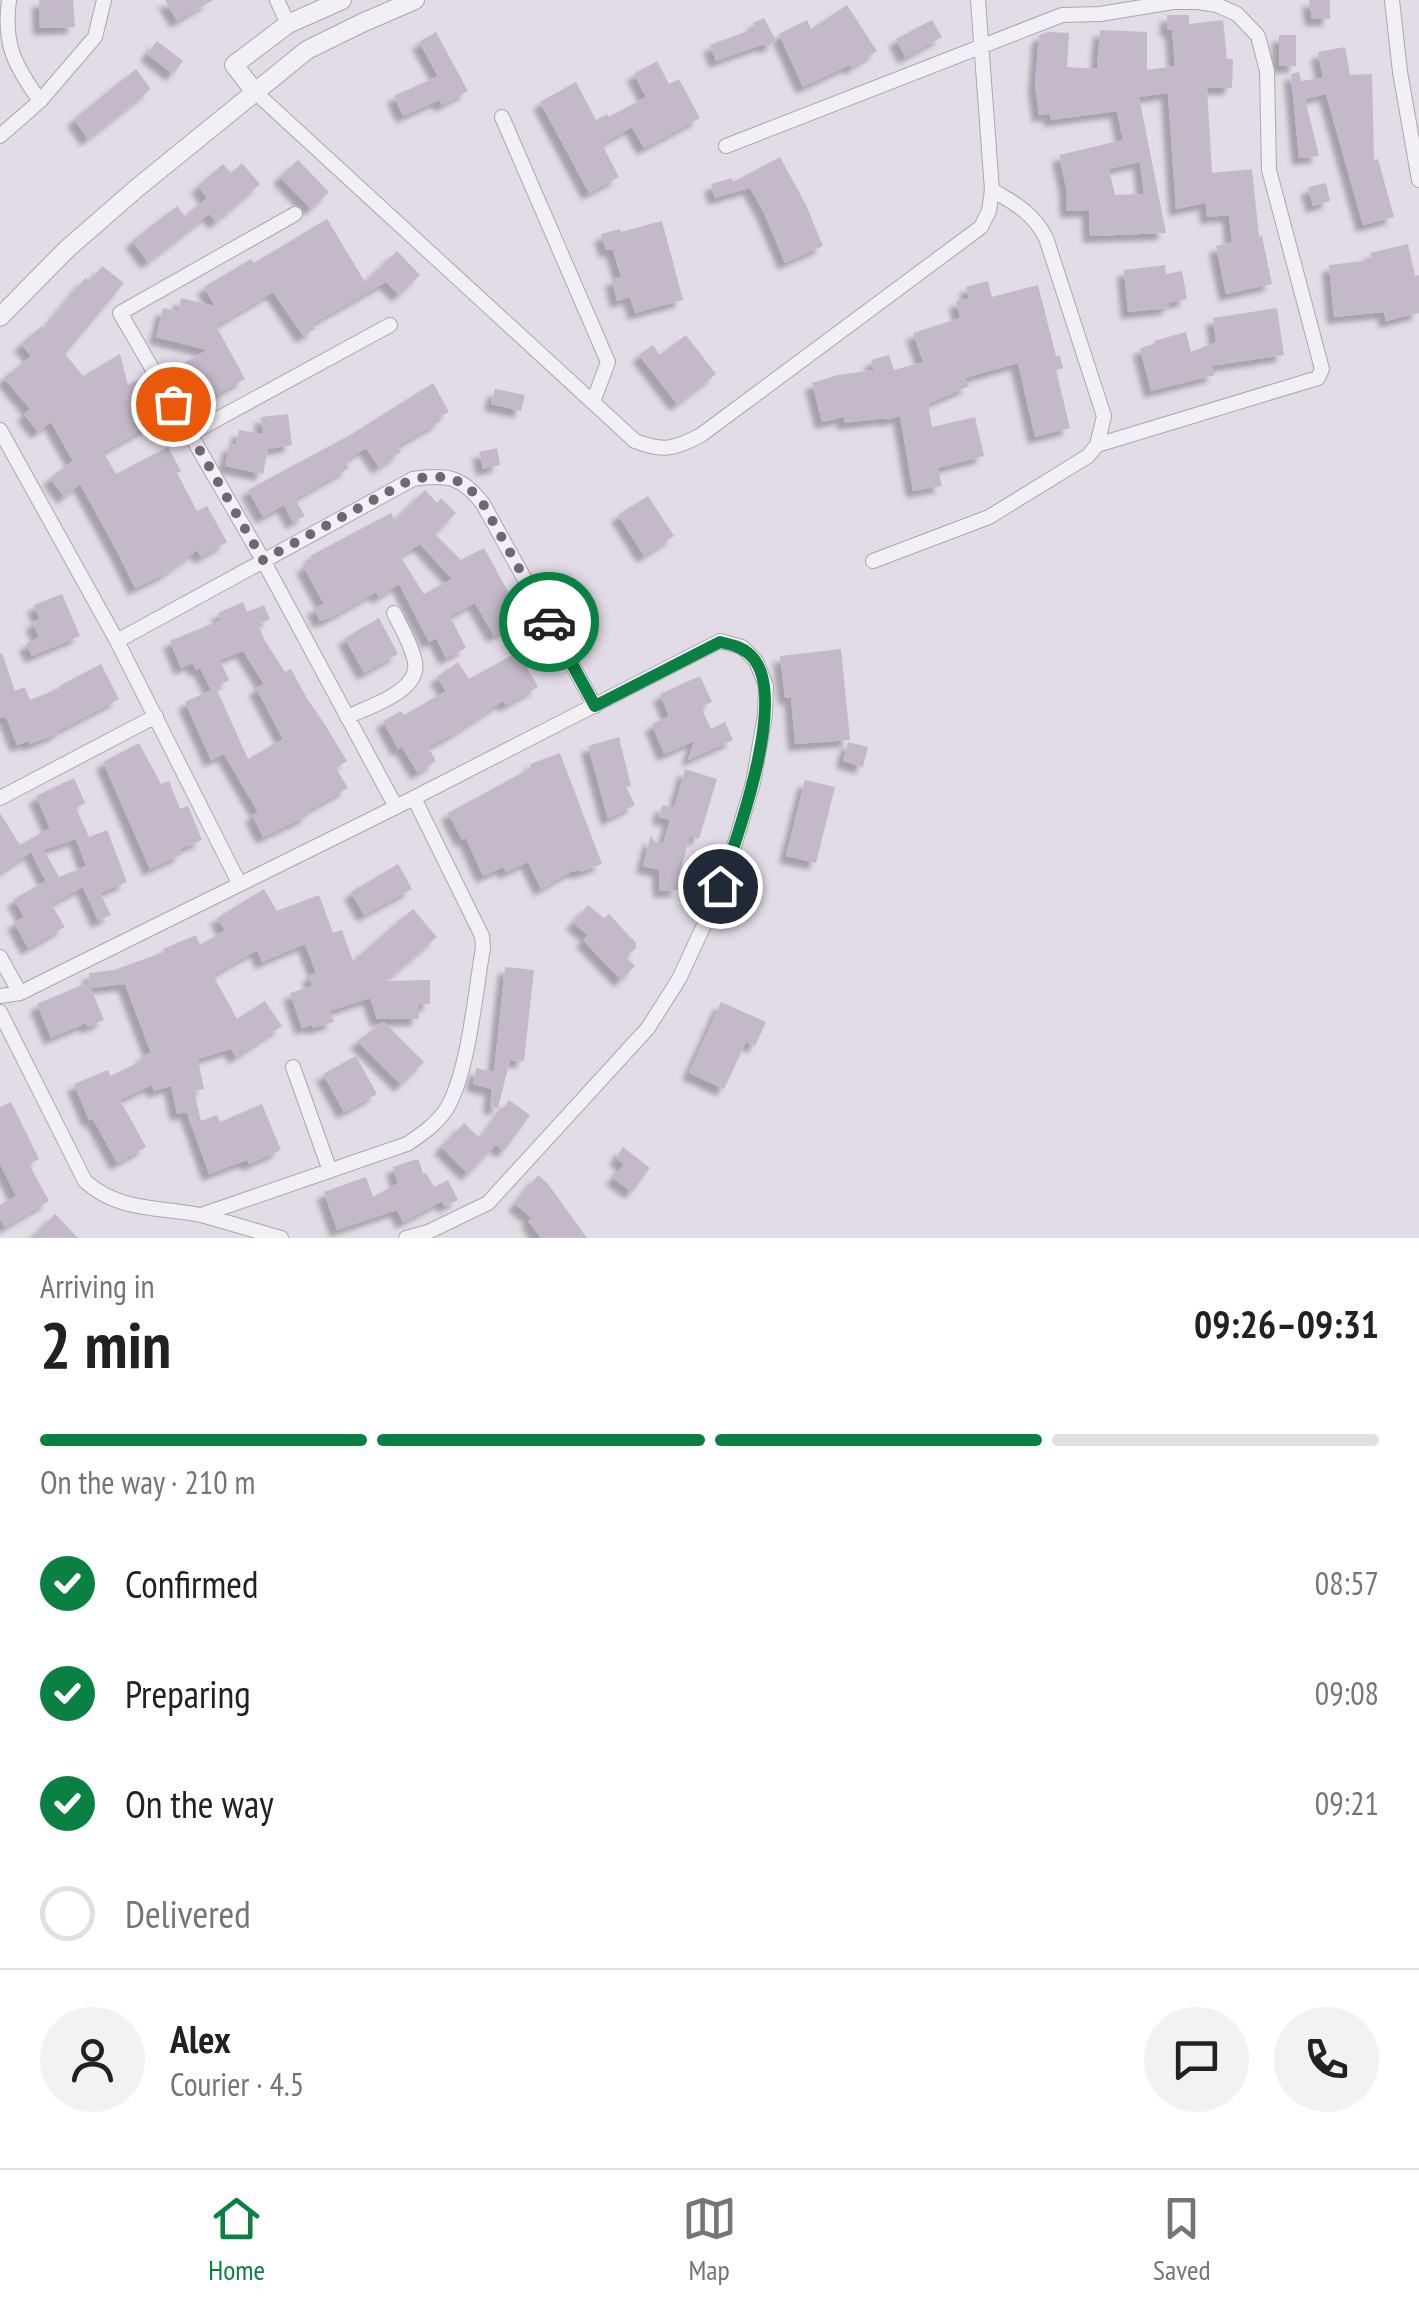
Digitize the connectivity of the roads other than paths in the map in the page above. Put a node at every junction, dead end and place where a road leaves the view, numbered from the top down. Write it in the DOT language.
graph roads {
  1 [pos="9,0"];
  2 [pos="104,0"];
  3 [pos="277,0"];
  4 [pos="342,0"];
  5 [pos="415,0"];
  6 [pos="978,0"];
  7 [pos="1392,0"];
  8 [pos="288,24"];
  9 [pos="982,47"];
  10 [pos="307,50"];
  11 [pos="256,92"];
  12 [pos="40,101"];
  13 [pos="502,117"];
  14 [pos="0,136"];
  15 [pos="726,146"];
  16 [pos="1419,180"];
  17 [pos="992,190"];
  18 [pos="295,214"];
  19 [pos="0,317"];
  20 [pos="390,325"];
  21 [pos="593,402"];
  22 [pos="1,434"];
  23 [pos="190,434"];
  24 [pos="1098,445"];
  25 [pos="263,560"];
  26 [pos="873,561"];
  27 [pos="394,613"];
  28 [pos="117,641"];
  29 [pos="595,706"];
  30 [pos="156,716"];
  31 [pos="347,717"];
  32 [pos="0,798"];
  33 [pos="414,798"];
  34 [pos="396,807"];
  35 [pos="239,883"];
  36 [pos="0,957"];
  37 [pos="20,993"];
  38 [pos="0,996"];
  39 [pos="0,1012"];
  40 [pos="293,1068"];
  41 [pos="330,1170"];
  42 [pos="201,1215"];
  43 [pos="281,1238"];
  44 [pos="406,1238"];
  1 -- 12 [label="street"];
  2 -- 12 [label="street"];
  3 -- 8 [label="street"];
  4 -- 8 [label="street"];
  5 -- 10 [label="street"];
  6 -- 9 [label="street"];
  7 -- 16 [label="street"];
  8 -- 10 [label="street"];
  8 -- 11 [label="street"];
  9 -- 15 [label="street"];
  9 -- 17 [label="street"];
  9 -- 24 [label="street"];
  10 -- 11 [label="street"];
  11 -- 19 [label="street"];
  11 -- 21 [label="street"];
  12 -- 14 [label="street"];
  13 -- 21 [label="street"];
  17 -- 21 [label="street"];
  17 -- 24 [label="street"];
  18 -- 23 [label="street"];
  20 -- 23 [label="street"];
  22 -- 28 [label="street"];
  23 -- 25 [label="street"];
  24 -- 26 [label="street"];
  25 -- 28 [label="street"];
  25 -- 29 [label="street"];
  25 -- 31 [label="street"];
  27 -- 31 [label="street"];
  28 -- 30 [label="street"];
  29 -- 33 [label="street"];
  29 -- 44 [label="street"];
  30 -- 32 [label="street"];
  30 -- 35 [label="street"];
  31 -- 34 [label="street"];
  33 -- 34 [label="street"];
  33 -- 41 [label="street"];
  34 -- 35 [label="street"];
  35 -- 37 [label="street"];
  36 -- 37 [label="street"];
  37 -- 38 [label="street"];
  39 -- 42 [label="street"];
  40 -- 41 [label="street"];
  41 -- 42 [label="street"];
  42 -- 43 [label="street"];
}
